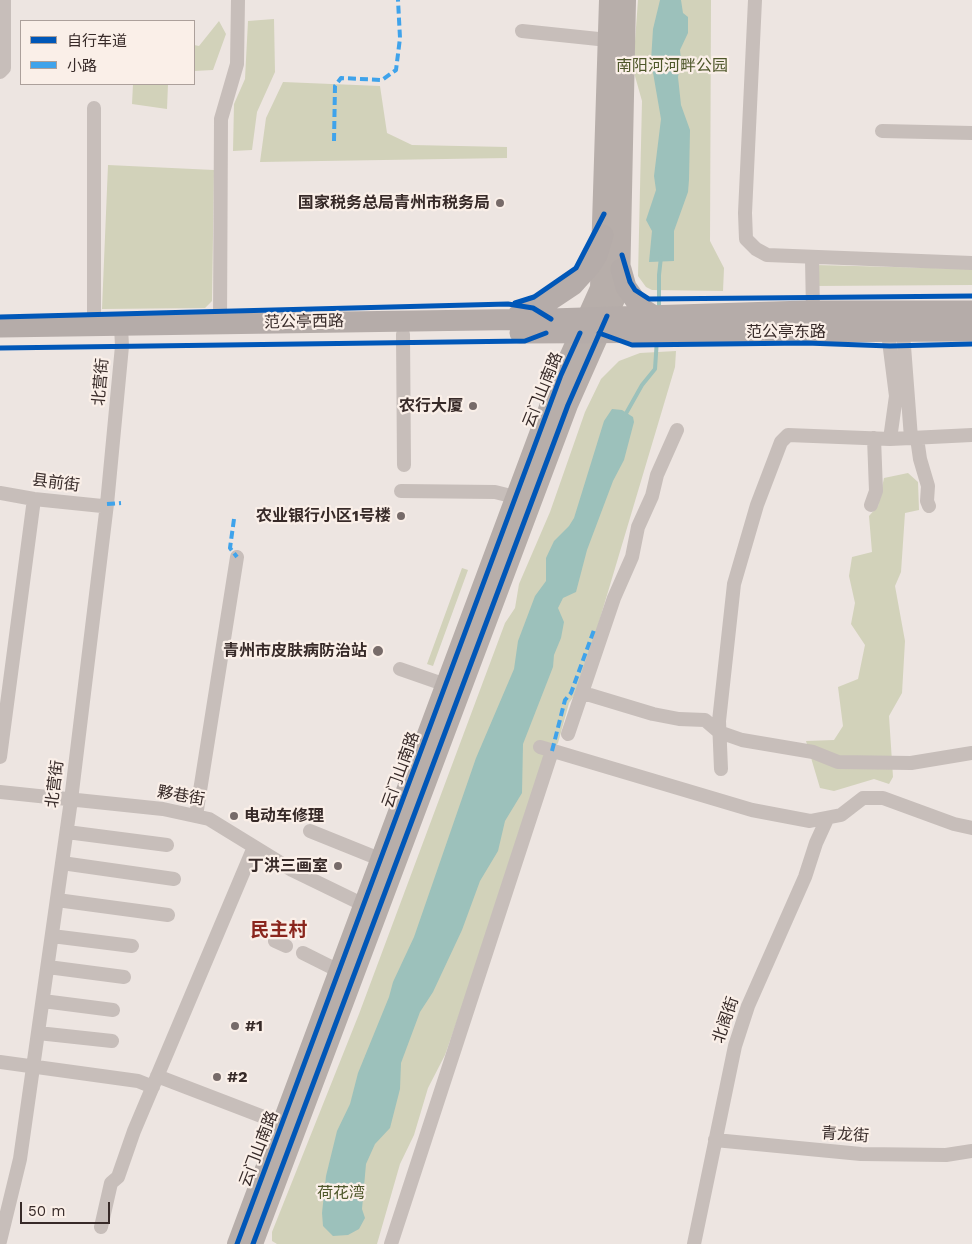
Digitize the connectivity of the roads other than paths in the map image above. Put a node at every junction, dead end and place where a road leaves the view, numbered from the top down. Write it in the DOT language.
graph roads {
  1 [pos="4,0"];
  2 [pos="238,0"];
  3 [pos="609,0"];
  4 [pos="626,0"];
  5 [pos="755,0"];
  6 [pos="522,30"];
  7 [pos="608,40"];
  8 [pos="0,72"];
  9 [pos="94,108"];
  10 [pos="882,131"];
  11 [pos="972,133"];
  12 [pos="603,235"];
  13 [pos="812,259"];
  14 [pos="972,263"];
  15 [pos="621,269"];
  16 [pos="972,310"];
  17 [pos="808,317"];
  18 [pos="505,319"];
  19 [pos="220,323"];
  20 [pos="651,324"];
  21 [pos="593,325"];
  22 [pos="94,327"];
  23 [pos="0,328"];
  24 [pos="121,331"];
  25 [pos="972,331"];
  26 [pos="896,333"];
  27 [pos="403,334"];
  28 [pos="0,336"];
  29 [pos="677,430"];
  30 [pos="972,436"];
  31 [pos="874,438"];
  32 [pos="914,438"];
  33 [pos="890,439"];
  34 [pos="404,465"];
  35 [pos="401,491"];
  36 [pos="0,493"];
  37 [pos="515,497"];
  38 [pos="34,499"];
  39 [pos="107,504"];
  40 [pos="871,505"];
  41 [pos="929,506"];
  42 [pos="236,558"];
  43 [pos="400,668"];
  44 [pos="453,688"];
  45 [pos="581,695"];
  46 [pos="719,732"];
  47 [pos="568,734"];
  48 [pos="972,753"];
  49 [pos="0,757"];
  50 [pos="721,769"];
  51 [pos="0,792"];
  52 [pos="71,800"];
  53 [pos="196,816"];
  54 [pos="827,819"];
  55 [pos="972,828"];
  56 [pos="310,831"];
  57 [pos="67,832"];
  58 [pos="168,846"];
  59 [pos="254,848"];
  60 [pos="382,860"];
  61 [pos="62,863"];
  62 [pos="174,879"];
  63 [pos="57,900"];
  64 [pos="364,905"];
  65 [pos="168,915"];
  66 [pos="52,936"];
  67 [pos="132,946"];
  68 [pos="302,953"];
  69 [pos="48,967"];
  70 [pos="339,971"];
  71 [pos="124,977"];
  72 [pos="43,1001"];
  73 [pos="114,1010"];
  74 [pos="38,1033"];
  75 [pos="112,1041"];
  76 [pos="0,1062"];
  77 [pos="33,1067"];
  78 [pos="155,1081"];
  79 [pos="282,1124"];
  80 [pos="715,1140"];
  81 [pos="972,1151"];
  82 [pos="101,1227"];
  83 [pos="0,1241"];
  84 [pos="250,1244"];
  85 [pos="391,1244"];
  86 [pos="694,1244"];
  1 -- 8 [label="street"];
  2 -- 19 [label="street"];
  3 -- 7 [label="main road, 云门山南路"];
  4 -- 15 [label="main road, 云门山南路"];
  5 -- 13 [label="street"];
  6 -- 7 [label="street"];
  7 -- 12 [label="main road, 云门山南路"];
  9 -- 22 [label="street"];
  10 -- 11 [label="street"];
  12 -- 18 [label="main road"];
  12 -- 21 [label="main road, 云门山南路"];
  13 -- 14 [label="street"];
  13 -- 17 [label="street"];
  15 -- 20 [label="main road"];
  15 -- 21 [label="main road, 云门山南路"];
  16 -- 17 [label="main road, 范公亭东路"];
  17 -- 20 [label="main road, 范公亭东路"];
  17 -- 26 [label="main road, 范公亭东路"];
  18 -- 19 [label="main road, 范公亭西路"];
  18 -- 21 [label="main road, 范公亭西路"];
  19 -- 24 [label="main road, 范公亭西路"];
  20 -- 21 [label="main road, 范公亭东路"];
  21 -- 27 [label="main road, 范公亭西路"];
  21 -- 37 [label="main road, 云门山南路"];
  21 -- 44 [label="main road, 云门山南路"];
  22 -- 23 [label="main road, 范公亭西路"];
  22 -- 24 [label="main road, 范公亭西路"];
  24 -- 27 [label="main road, 范公亭西路"];
  24 -- 28 [label="main road, 范公亭西路"];
  24 -- 39 [label="street, 北营街"];
  25 -- 26 [label="main road, 范公亭东路"];
  26 -- 32 [label="street"];
  26 -- 33 [label="street"];
  27 -- 34 [label="street"];
  29 -- 47 [label="street"];
  30 -- 32 [label="street"];
  31 -- 33 [label="street"];
  31 -- 40 [label="street"];
  31 -- 46 [label="street"];
  32 -- 33 [label="street"];
  32 -- 41 [label="street"];
  35 -- 37 [label="street"];
  36 -- 38 [label="street, 县前街"];
  37 -- 44 [label="main road, 云门山南路"];
  38 -- 39 [label="street, 县前街"];
  38 -- 49 [label="street"];
  39 -- 52 [label="street, 北营街"];
  42 -- 53 [label="street"];
  43 -- 44 [label="street"];
  44 -- 60 [label="main road, 云门山南路"];
  44 -- 84 [label="main road, 云门山南路"];
  45 -- 46 [label="street"];
  46 -- 48 [label="street"];
  46 -- 50 [label="street"];
  51 -- 52 [label="street, 夥巷街"];
  52 -- 53 [label="street, 夥巷街"];
  52 -- 57 [label="street, 北营街"];
  53 -- 59 [label="street, 夥巷街"];
  54 -- 55 [label="street"];
  54 -- 80 [label="street, 北阁街"];
  54 -- 85 [label="street"];
  56 -- 60 [label="street"];
  57 -- 58 [label="street"];
  57 -- 61 [label="street, 北营街"];
  59 -- 64 [label="street, 夥巷街"];
  59 -- 78 [label="street"];
  60 -- 64 [label="main road, 云门山南路"];
  61 -- 62 [label="street"];
  61 -- 63 [label="street, 北营街"];
  63 -- 65 [label="street"];
  63 -- 66 [label="street, 北营街"];
  64 -- 70 [label="main road, 云门山南路"];
  66 -- 67 [label="street"];
  66 -- 69 [label="street, 北营街"];
  68 -- 70 [label="street"];
  69 -- 71 [label="street"];
  69 -- 72 [label="street, 北营街"];
  70 -- 79 [label="main road, 云门山南路"];
  72 -- 73 [label="street"];
  72 -- 74 [label="street, 北营街"];
  74 -- 75 [label="street"];
  74 -- 77 [label="street, 北营街"];
  76 -- 77 [label="street"];
  77 -- 78 [label="street"];
  77 -- 83 [label="street, 北营街"];
  78 -- 79 [label="street"];
  78 -- 82 [label="street"];
  79 -- 84 [label="main road, 云门山南路"];
  80 -- 81 [label="street, 青龙街"];
  80 -- 86 [label="street, 北阁街"];
}
